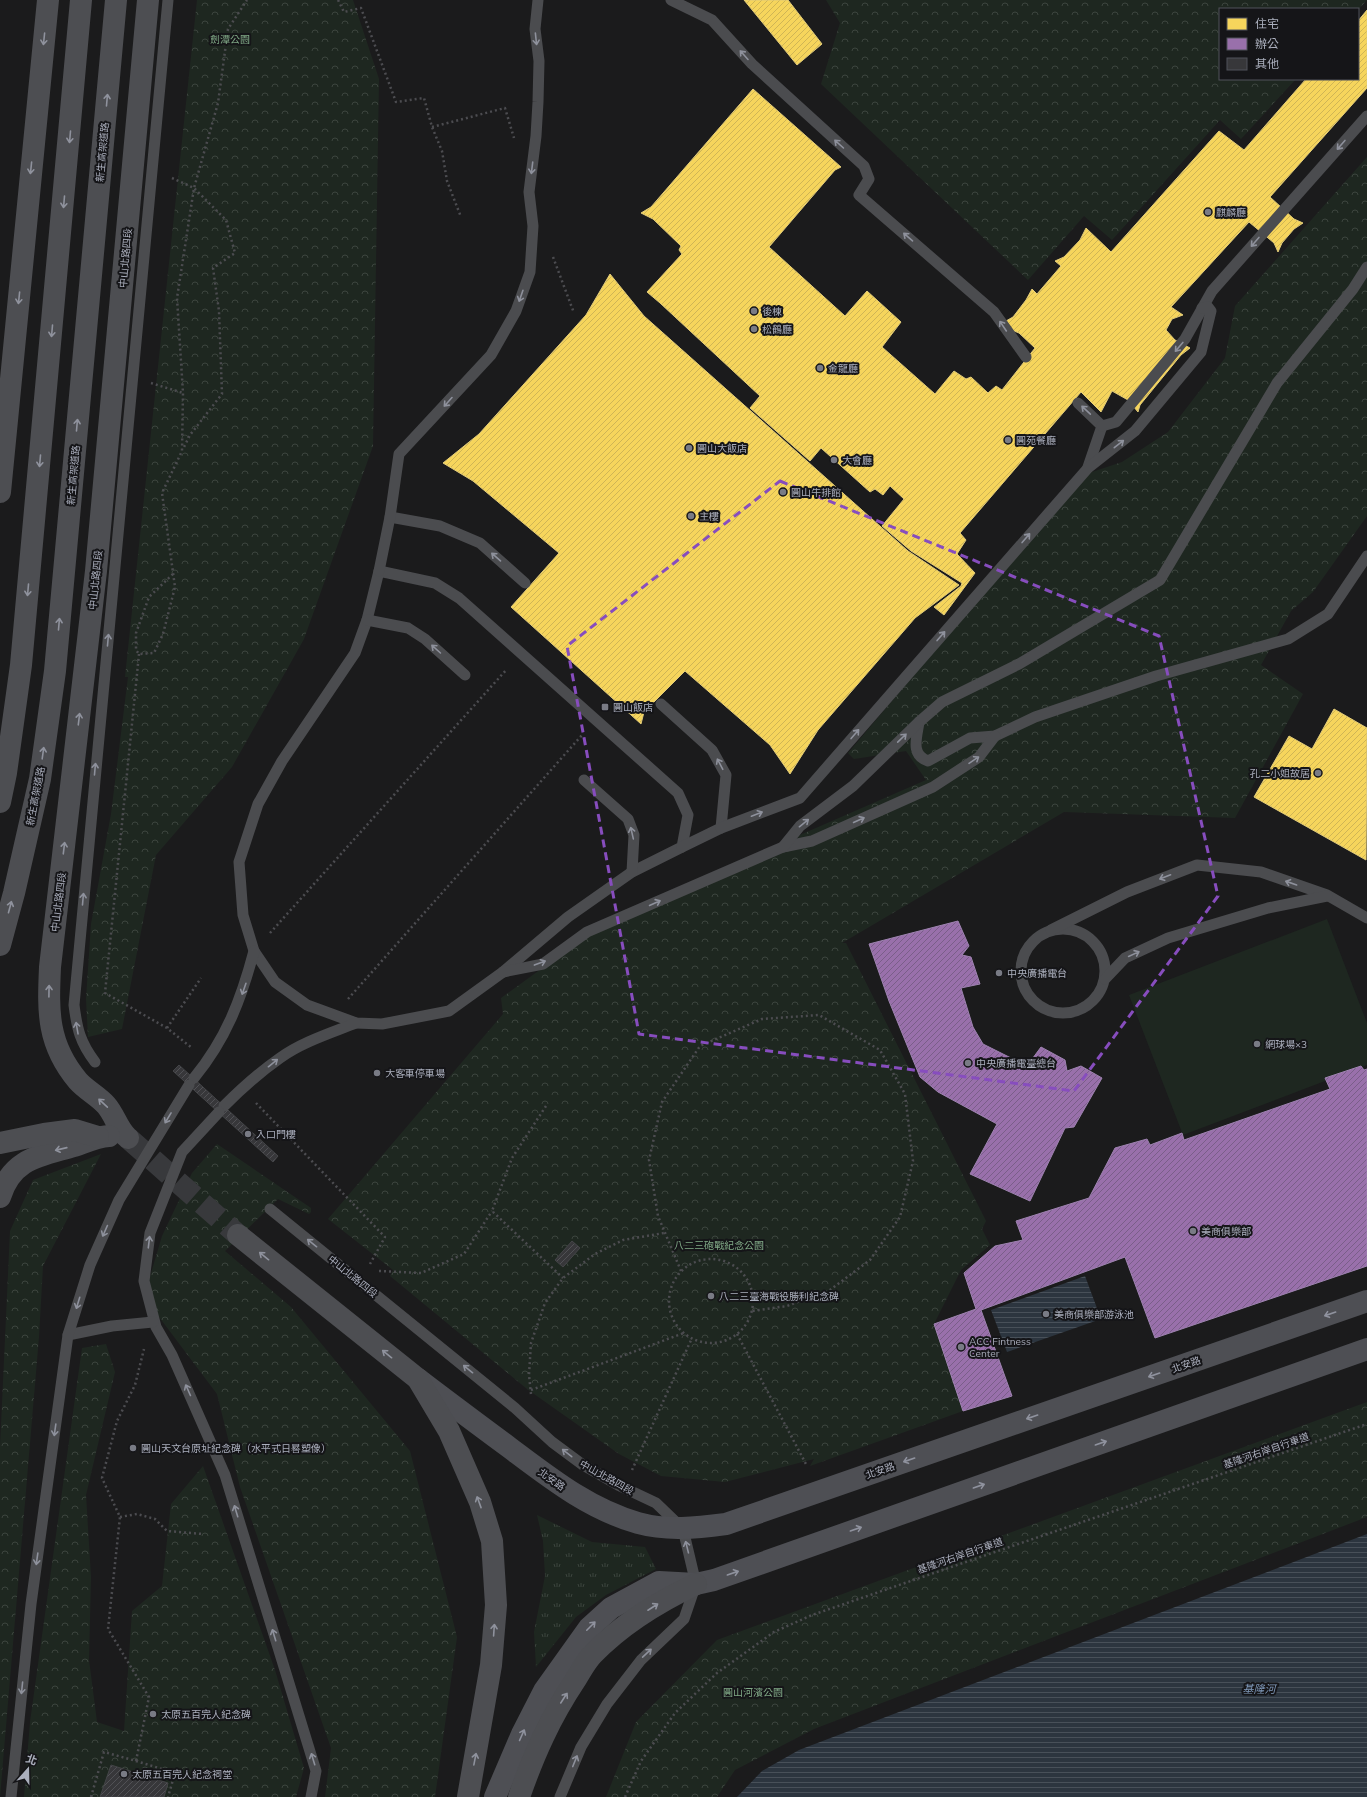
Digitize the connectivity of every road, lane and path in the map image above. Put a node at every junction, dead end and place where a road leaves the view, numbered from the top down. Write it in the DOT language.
graph roads {
  1 [pos="48,0"];
  2 [pos="82,0"];
  3 [pos="116,0"];
  4 [pos="148,0"];
  5 [pos="168,0"];
  6 [pos="247,0"];
  7 [pos="338,0"];
  8 [pos="538,0"];
  9 [pos="671,0"];
  10 [pos="1367,116"];
  11 [pos="168,177"];
  12 [pos="194,188"];
  13 [pos="461,218"];
  14 [pos="1367,267"];
  15 [pos="1367,282"];
  16 [pos="1353,289"];
  17 [pos="1202,308"];
  18 [pos="1026,357"];
  19 [pos="162,386"];
  20 [pos="184,393"];
  21 [pos="1078,403"];
  22 [pos="1102,426"];
  23 [pos="182,452"];
  24 [pos="1088,468"];
  25 [pos="0,492"];
  26 [pos="390,517"];
  27 [pos="1367,556"];
  28 [pos="379,571"];
  29 [pos="173,574"];
  30 [pos="525,583"];
  31 [pos="367,620"];
  32 [pos="139,654"];
  33 [pos="521,654"];
  34 [pos="465,674"];
  35 [pos="660,704"];
  36 [pos="596,720"];
  37 [pos="919,722"];
  38 [pos="996,736"];
  39 [pos="584,780"];
  40 [pos="0,802"];
  41 [pos="721,828"];
  42 [pos="682,847"];
  43 [pos="783,847"];
  44 [pos="632,872"];
  45 [pos="1327,895"];
  46 [pos="1367,918"];
  47 [pos="1051,930"];
  48 [pos="0,945"];
  49 [pos="254,951"];
  50 [pos="503,972"];
  51 [pos="201,978"];
  52 [pos="1105,979"];
  53 [pos="334,1015"];
  54 [pos="356,1023"];
  55 [pos="167,1028"];
  56 [pos="208,1060"];
  57 [pos="95,1062"];
  58 [pos="242,1088"];
  59 [pos="546,1106"];
  60 [pos="98,1137"];
  61 [pos="0,1143"];
  62 [pos="0,1196"];
  63 [pos="270,1209"];
  64 [pos="492,1211"];
  65 [pos="664,1233"];
  66 [pos="238,1235"];
  67 [pos="366,1270"];
  68 [pos="374,1271"];
  69 [pos="681,1271"];
  70 [pos="563,1278"];
  71 [pos="1367,1301"];
  72 [pos="752,1311"];
  73 [pos="154,1325"];
  74 [pos="684,1333"];
  75 [pos="737,1334"];
  76 [pos="68,1335"];
  77 [pos="692,1338"];
  78 [pos="1367,1349"];
  79 [pos="418,1379"];
  80 [pos="531,1390"];
  81 [pos="531,1396"];
  82 [pos="1367,1424"];
  83 [pos="807,1466"];
  84 [pos="629,1476"];
  85 [pos="120,1517"];
  86 [pos="683,1529"];
  87 [pos="203,1534"];
  88 [pos="696,1584"];
  89 [pos="136,1762"];
  90 [pos="11,1797"];
  91 [pos="91,1797"];
  92 [pos="168,1797"];
  93 [pos="311,1797"];
  94 [pos="468,1797"];
  95 [pos="495,1797"];
  96 [pos="519,1797"];
  97 [pos="560,1797"];
  98 [pos="625,1797"];
  1 -- 25 [label="main road, one-way"];
  2 -- 40 [label="main road, one-way"];
  48 -- 3 [label="main road, 新生高架道路, one-way"];
  60 -- 4 [label="main road, 中山北路四段, one-way"];
  57 -- 5 [label="lane, 中山北路四段, one-way"];
  6 -- 12 [label="path"];
  7 -- 13 [label="path"];
  8 -- 26 [label="lane, one-way"];
  18 -- 9 [label="lane, one-way"];
  10 -- 17 [label="lane, one-way"];
  11 -- 12 [label="path"];
  12 -- 20 [label="path"];
  12 -- 23 [label="path"];
  14 -- 16 [label="lane"];
  15 -- 16 [label="lane"];
  16 -- 37 [label="lane"];
  17 -- 22 [label="lane, one-way"];
  24 -- 17 [label="lane, one-way"];
  19 -- 20 [label="path"];
  20 -- 23 [label="path"];
  22 -- 21 [label="lane, one-way"];
  22 -- 24 [label="lane"];
  23 -- 29 [label="path"];
  41 -- 24 [label="lane, one-way"];
  26 -- 28 [label="lane"];
  30 -- 26 [label="lane, one-way"];
  27 -- 38 [label="lane"];
  28 -- 31 [label="lane"];
  28 -- 33 [label="lane"];
  29 -- 32 [label="path"];
  29 -- 32 [label="path"];
  34 -- 31 [label="lane, one-way"];
  31 -- 49 [label="lane"];
  32 -- 55 [label="path"];
  33 -- 36 [label="lane"];
  33 -- 49 [label="path"];
  41 -- 35 [label="lane, one-way"];
  36 -- 42 [label="lane"];
  36 -- 53 [label="path"];
  37 -- 38 [label="lane"];
  43 -- 37 [label="lane, one-way"];
  43 -- 38 [label="lane, one-way"];
  44 -- 39 [label="lane, one-way"];
  41 -- 42 [label="lane"];
  42 -- 44 [label="lane"];
  50 -- 43 [label="lane, one-way"];
  44 -- 50 [label="lane"];
  45 -- 46 [label="lane"];
  45 -- 47 [label="lane, one-way"];
  52 -- 45 [label="lane, one-way"];
  47 -- 52 [label="lane"];
  47 -- 52 [label="lane"];
  49 -- 53 [label="lane"];
  49 -- 56 [label="lane, one-way"];
  50 -- 54 [label="lane"];
  51 -- 55 [label="path"];
  53 -- 54 [label="lane"];
  58 -- 54 [label="lane, one-way"];
  55 -- 56 [label="path"];
  56 -- 76 [label="lane, one-way"];
  58 -- 67 [label="path"];
  73 -- 58 [label="lane, one-way"];
  59 -- 64 [label="path"];
  60 -- 61 [label="main road"];
  60 -- 62 [label="main road, one-way"];
  86 -- 63 [label="lane, 中山北路四段, one-way"];
  64 -- 68 [label="path"];
  64 -- 70 [label="path"];
  65 -- 70 [label="path"];
  79 -- 66 [label="main road, one-way"];
  69 -- 72 [label="path"];
  69 -- 72 [label="path"];
  69 -- 74 [label="path"];
  70 -- 80 [label="path"];
  71 -- 86 [label="main road, 北安路, one-way"];
  72 -- 75 [label="path"];
  73 -- 76 [label="lane"];
  73 -- 85 [label="path"];
  93 -- 73 [label="lane, one-way"];
  74 -- 77 [label="path"];
  74 -- 80 [label="path"];
  75 -- 77 [label="path"];
  75 -- 83 [label="path"];
  76 -- 90 [label="lane, one-way"];
  77 -- 84 [label="path"];
  88 -- 78 [label="main road, one-way"];
  79 -- 86 [label="main road, 北安路"];
  94 -- 79 [label="main road, one-way"];
  80 -- 81 [label="path"];
  82 -- 98 [label="path, 基隆河右岸自行車道"];
  85 -- 87 [label="path"];
  85 -- 89 [label="path"];
  88 -- 86 [label="lane, one-way"];
  95 -- 88 [label="main road, one-way"];
  96 -- 88 [label="main road, one-way"];
  97 -- 88 [label="lane, one-way"];
  89 -- 91 [label="path"];
  89 -- 92 [label="path"];
}
